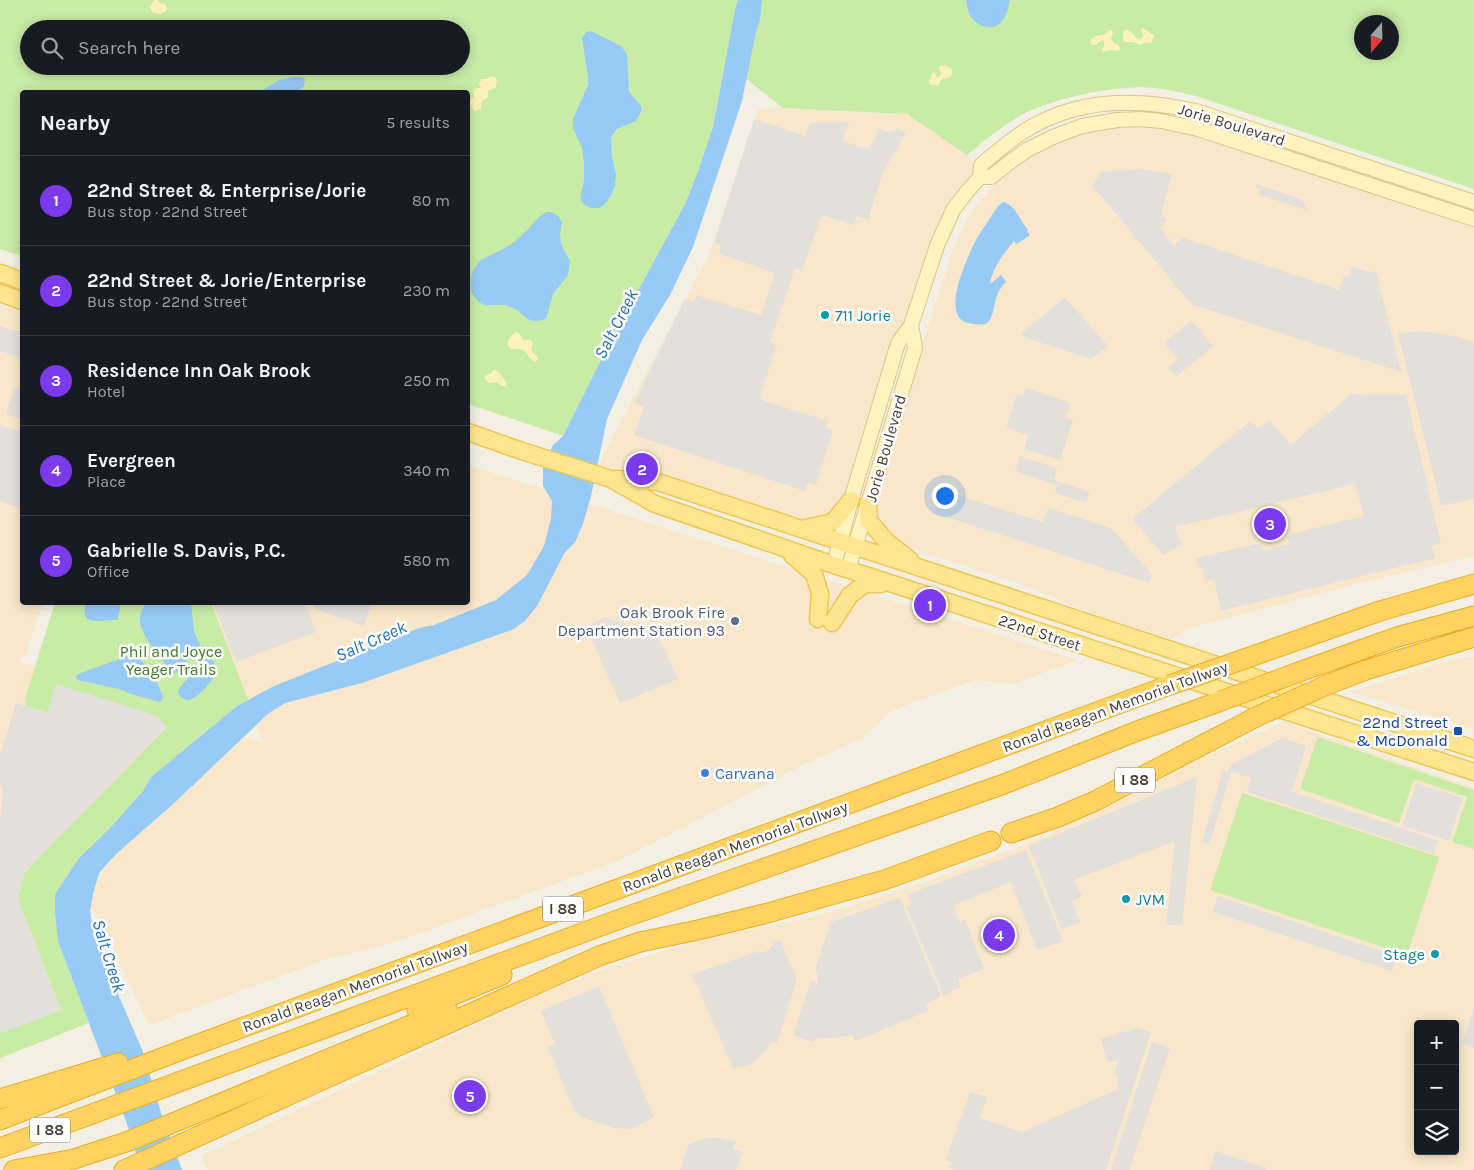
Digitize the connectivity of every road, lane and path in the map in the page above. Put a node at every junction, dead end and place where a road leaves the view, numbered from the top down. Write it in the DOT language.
graph roads {
  1 [pos="980,177"];
  2 [pos="1474,202"];
  3 [pos="1474,219"];
  4 [pos="0,273"];
  5 [pos="20,280"];
  6 [pos="0,293"];
  7 [pos="20,300"];
  8 [pos="911,325"];
  9 [pos="470,433"];
  10 [pos="470,437"];
  11 [pos="519,450"];
  12 [pos="611,479"];
  13 [pos="852,500"];
  14 [pos="868,504"];
  15 [pos="801,529"];
  16 [pos="848,544"];
  17 [pos="784,549"];
  18 [pos="841,568"];
  19 [pos="920,568"];
  20 [pos="891,584"];
  21 [pos="1474,584"];
  22 [pos="1474,616"];
  23 [pos="1474,638"];
  24 [pos="1474,749"];
  25 [pos="1474,772"];
  26 [pos="1011,833"];
  27 [pos="991,841"];
  28 [pos="620,919"];
  29 [pos="599,956"];
  30 [pos="182,1050"];
  31 [pos="88,1080"];
  32 [pos="0,1099"];
  33 [pos="0,1120"];
  34 [pos="176,1121"];
  35 [pos="0,1148"];
  36 [pos="128,1168"];
  37 [pos="14,1170"];
  1 -- 2 [label="main road, Jorie Boulevard"];
  1 -- 3 [label="main road, Jorie Boulevard"];
  1 -- 8 [label="main road, Jorie Boulevard"];
  4 -- 5 [label="main road"];
  6 -- 7 [label="main road"];
  8 -- 13 [label="main road, Jorie Boulevard"];
  8 -- 14 [label="main road, Jorie Boulevard"];
  9 -- 11 [label="main road, 22nd Street"];
  10 -- 11 [label="main road, 22nd Street"];
  11 -- 12 [label="main road, 22nd Street"];
  12 -- 15 [label="main road, 22nd Street"];
  12 -- 17 [label="main road, 22nd Street"];
  13 -- 15 [label="main road"];
  13 -- 16 [label="main road, Jorie Boulevard"];
  14 -- 16 [label="main road, Jorie Boulevard"];
  14 -- 19 [label="main road"];
  15 -- 16 [label="main road, 22nd Street"];
  16 -- 18 [label="main road, Jorie Boulevard"];
  16 -- 19 [label="main road, 22nd Street"];
  17 -- 18 [label="main road, 22nd Street"];
  17 -- 20 [label="main road"];
  18 -- 20 [label="main road, 22nd Street"];
  19 -- 24 [label="main road, 22nd Street"];
  20 -- 25 [label="main road, 22nd Street"];
  21 -- 30 [label="highway, Ronald Reagan Memorial Tollway / I 88, bridge"];
  22 -- 28 [label="highway, Ronald Reagan Memorial Tollway / I 88, bridge"];
  23 -- 26 [label="highway, I 88, bridge"];
  27 -- 29 [label="highway"];
  28 -- 34 [label="highway"];
  28 -- 35 [label="highway, Ronald Reagan Memorial Tollway / I 88"];
  29 -- 34 [label="highway"];
  29 -- 36 [label="highway"];
  30 -- 31 [label="highway, Ronald Reagan Memorial Tollway / I 88"];
  30 -- 31 [label="highway"];
  31 -- 32 [label="highway"];
  31 -- 33 [label="highway, Ronald Reagan Memorial Tollway / I 88"];
  34 -- 37 [label="highway"];
}
